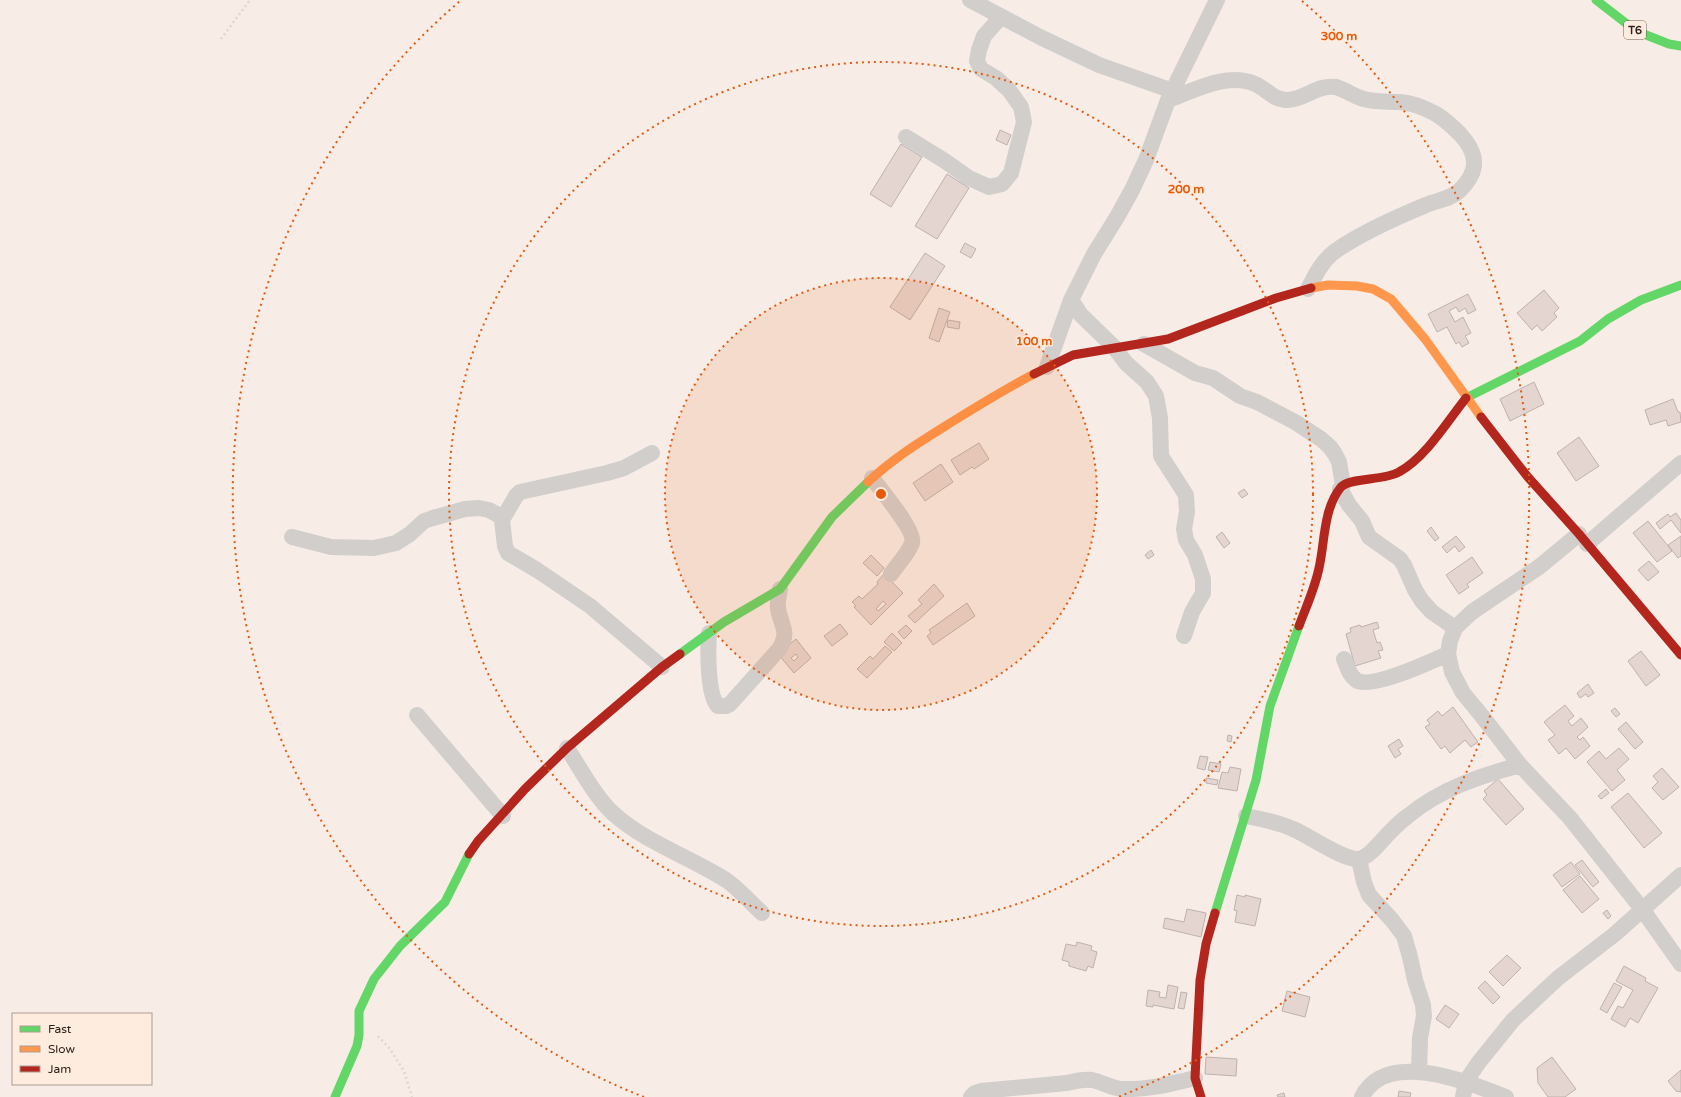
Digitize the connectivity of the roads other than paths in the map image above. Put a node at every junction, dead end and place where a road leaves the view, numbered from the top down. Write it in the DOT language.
graph roads {
  1 [pos="970,0"];
  2 [pos="1217,0"];
  3 [pos="1596,0"];
  4 [pos="1001,16"];
  5 [pos="1681,46"];
  6 [pos="1170,96"];
  7 [pos="906,137"];
  8 [pos="1681,285"];
  9 [pos="1308,289"];
  10 [pos="1072,300"];
  11 [pos="1144,344"];
  12 [pos="1114,347"];
  13 [pos="1046,367"];
  14 [pos="1467,397"];
  15 [pos="652,453"];
  16 [pos="1681,463"];
  17 [pos="872,478"];
  18 [pos="1341,487"];
  19 [pos="502,520"];
  20 [pos="292,537"];
  21 [pos="1583,539"];
  22 [pos="891,574"];
  23 [pos="780,589"];
  24 [pos="1455,628"];
  25 [pos="709,634"];
  26 [pos="1184,636"];
  27 [pos="1448,654"];
  28 [pos="1681,655"];
  29 [pos="1344,659"];
  30 [pos="662,667"];
  31 [pos="417,715"];
  32 [pos="567,748"];
  33 [pos="1520,765"];
  34 [pos="502,816"];
  35 [pos="1246,816"];
  36 [pos="1359,859"];
  37 [pos="1681,875"];
  38 [pos="1642,909"];
  39 [pos="762,912"];
  40 [pos="1681,964"];
  41 [pos="1419,1072"];
  42 [pos="1195,1078"];
  43 [pos="1466,1081"];
  44 [pos="335,1097"];
  45 [pos="971,1097"];
  46 [pos="1201,1097"];
  47 [pos="1362,1097"];
  48 [pos="1463,1097"];
  49 [pos="1506,1097"];
  1 -- 4 [label="street"];
  2 -- 6 [label="street"];
  3 -- 5 [label="main road, T6"];
  4 -- 6 [label="street"];
  4 -- 7 [label="street"];
  6 -- 9 [label="street"];
  6 -- 10 [label="street"];
  8 -- 14 [label="main road"];
  9 -- 11 [label="main road"];
  9 -- 14 [label="main road"];
  10 -- 12 [label="street"];
  10 -- 13 [label="street"];
  11 -- 12 [label="main road"];
  11 -- 18 [label="street"];
  12 -- 13 [label="main road"];
  12 -- 26 [label="street"];
  13 -- 17 [label="main road"];
  14 -- 18 [label="main road"];
  14 -- 21 [label="main road"];
  15 -- 19 [label="street"];
  16 -- 21 [label="street"];
  17 -- 22 [label="street"];
  17 -- 23 [label="main road"];
  18 -- 24 [label="street"];
  18 -- 35 [label="main road"];
  19 -- 20 [label="street"];
  19 -- 30 [label="street"];
  21 -- 24 [label="street"];
  21 -- 28 [label="main road"];
  23 -- 25 [label="main road"];
  23 -- 25 [label="street"];
  24 -- 27 [label="street"];
  25 -- 30 [label="main road"];
  27 -- 29 [label="street"];
  27 -- 33 [label="street"];
  30 -- 32 [label="main road"];
  31 -- 34 [label="street"];
  32 -- 34 [label="main road"];
  32 -- 39 [label="street"];
  33 -- 36 [label="street"];
  33 -- 38 [label="street"];
  34 -- 44 [label="main road"];
  35 -- 36 [label="street"];
  35 -- 42 [label="main road"];
  36 -- 41 [label="street"];
  37 -- 38 [label="street"];
  38 -- 40 [label="street"];
  38 -- 43 [label="street"];
  41 -- 43 [label="street"];
  41 -- 47 [label="street"];
  42 -- 45 [label="street"];
  42 -- 46 [label="main road"];
  43 -- 48 [label="street"];
  43 -- 49 [label="street"];
}
